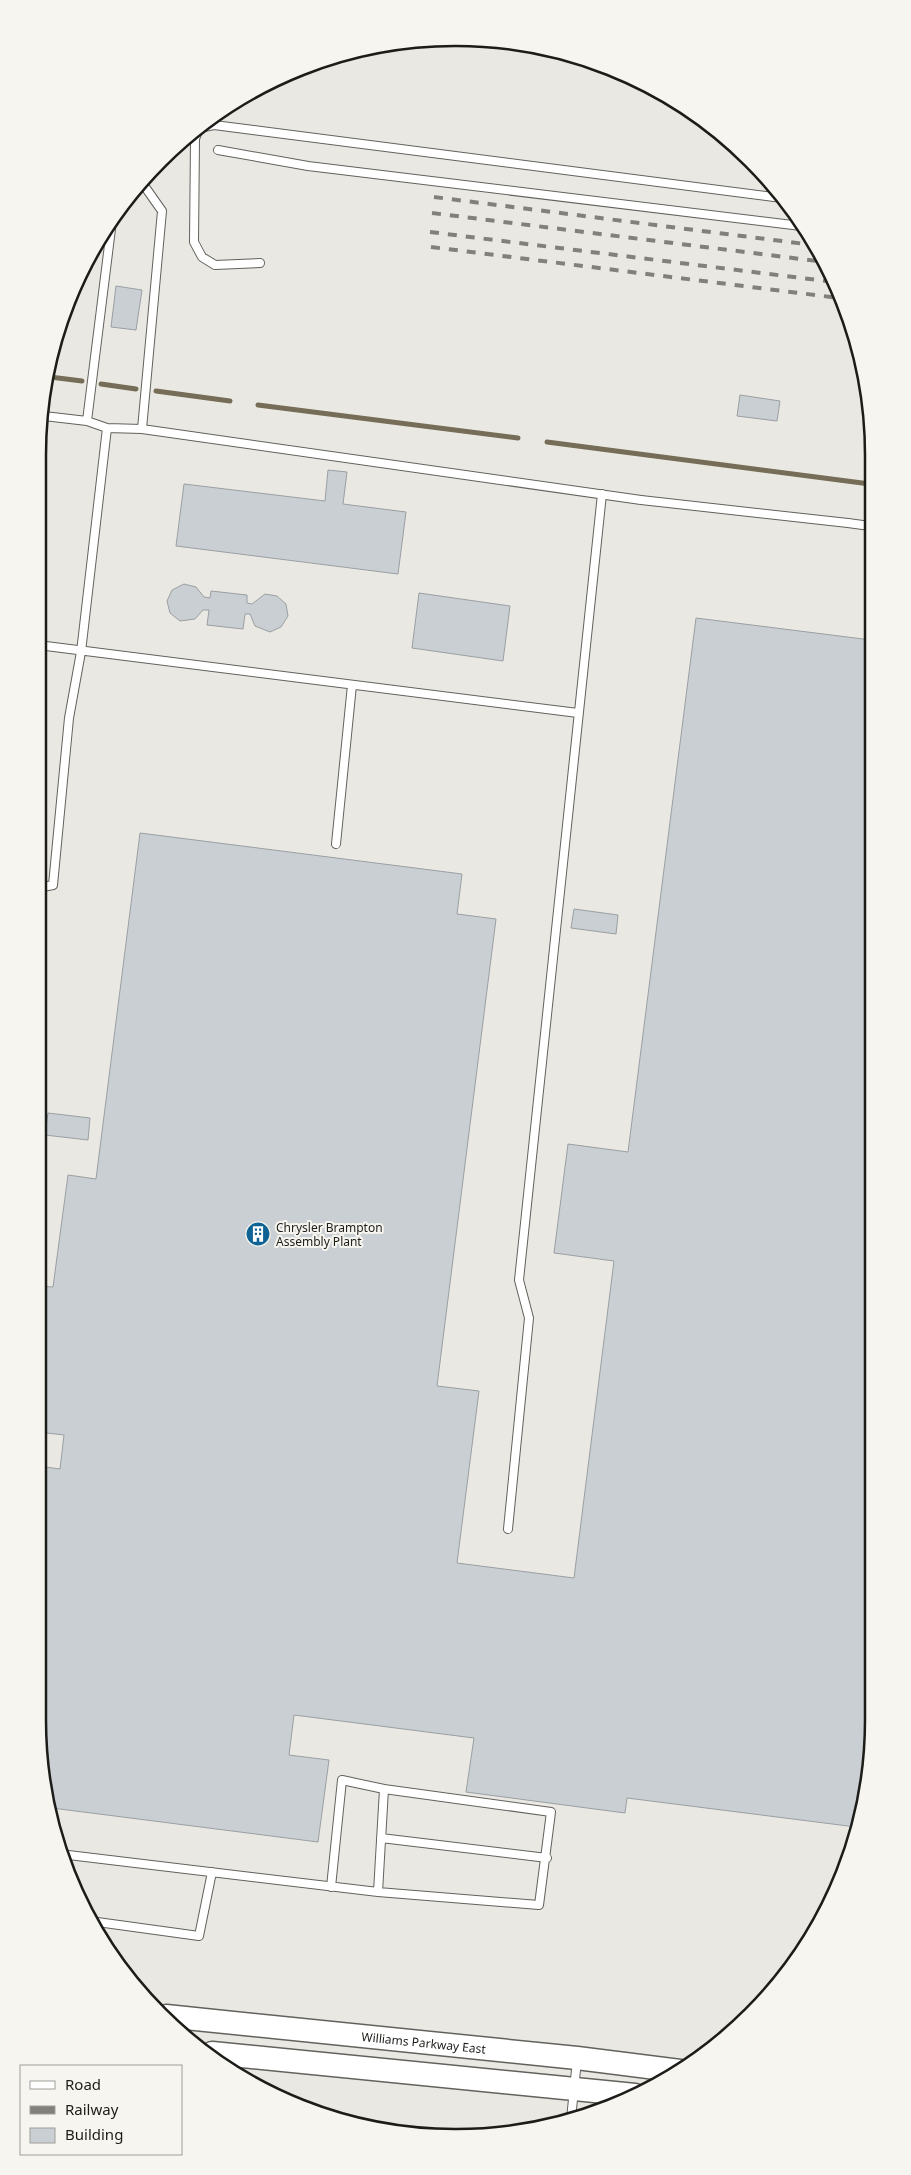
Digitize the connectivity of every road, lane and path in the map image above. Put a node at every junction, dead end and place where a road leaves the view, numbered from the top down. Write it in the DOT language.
graph roads {
  1 [pos="214,125"];
  2 [pos="195,140"];
  3 [pos="218,150"];
  4 [pos="147,187"];
  5 [pos="772,197"];
  6 [pos="794,225"];
  7 [pos="110,236"];
  8 [pos="260,263"];
  9 [pos="48,417"];
  10 [pos="87,421"];
  11 [pos="107,428"];
  12 [pos="142,429"];
  13 [pos="602,494"];
  14 [pos="865,526"];
  15 [pos="46,646"];
  16 [pos="81,652"];
  17 [pos="352,685"];
  18 [pos="578,713"];
  19 [pos="336,844"];
  20 [pos="46,886"];
  21 [pos="508,1529"];
  22 [pos="384,1789"];
  23 [pos="382,1838"];
  24 [pos="69,1855"];
  25 [pos="547,1858"];
  26 [pos="212,1872"];
  27 [pos="331,1887"];
  28 [pos="378,1892"];
  29 [pos="100,1922"];
  30 [pos="175,2017"];
  31 [pos="219,2054"];
  32 [pos="577,2058"];
  33 [pos="668,2069"];
  34 [pos="575,2089"];
  35 [pos="620,2094"];
  36 [pos="573,2111"];
  1 -- 5 [label="lane"];
  2 -- 8 [label="lane"];
  3 -- 6 [label="lane"];
  4 -- 12 [label="lane"];
  7 -- 10 [label="lane"];
  9 -- 10 [label="lane"];
  10 -- 11 [label="lane"];
  11 -- 12 [label="lane"];
  11 -- 16 [label="lane"];
  12 -- 13 [label="lane"];
  13 -- 14 [label="lane, bridge"];
  13 -- 18 [label="lane"];
  15 -- 16 [label="lane"];
  16 -- 17 [label="lane"];
  16 -- 20 [label="lane"];
  17 -- 18 [label="lane"];
  17 -- 19 [label="lane"];
  18 -- 21 [label="lane"];
  22 -- 23 [label="lane"];
  22 -- 25 [label="lane"];
  22 -- 27 [label="lane"];
  23 -- 25 [label="lane"];
  23 -- 28 [label="lane"];
  24 -- 26 [label="lane"];
  25 -- 28 [label="lane"];
  26 -- 27 [label="lane"];
  26 -- 29 [label="lane"];
  27 -- 28 [label="lane"];
  30 -- 32 [label="main road, Williams Parkway East"];
  31 -- 34 [label="main road"];
  32 -- 33 [label="main road, Williams Parkway East"];
  32 -- 34 [label="lane"];
  34 -- 35 [label="main road"];
  34 -- 36 [label="lane"];
}
